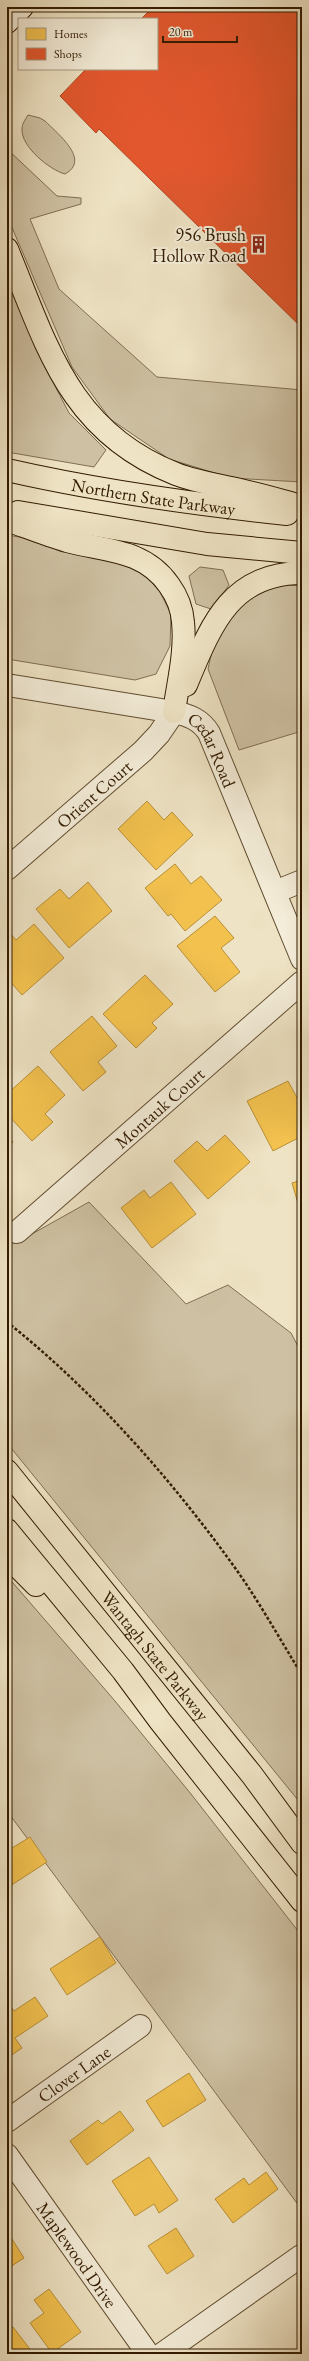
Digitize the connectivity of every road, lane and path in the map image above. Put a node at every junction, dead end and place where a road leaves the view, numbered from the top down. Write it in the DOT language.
graph roads {
  1 [pos="22,7"];
  2 [pos="7,22"];
  3 [pos="7,249"];
  4 [pos="7,470"];
  5 [pos="302,506"];
  6 [pos="7,509"];
  7 [pos="302,515"];
  8 [pos="7,520"];
  9 [pos="302,553"];
  10 [pos="302,573"];
  11 [pos="7,685"];
  12 [pos="174,712"];
  13 [pos="7,869"];
  14 [pos="302,881"];
  15 [pos="275,892"];
  16 [pos="302,959"];
  17 [pos="302,982"];
  18 [pos="17,1232"];
  19 [pos="7,1322"];
  20 [pos="7,1471"];
  21 [pos="7,1530"];
  22 [pos="7,1556"];
  23 [pos="123,1671"];
  24 [pos="302,1675"];
  25 [pos="302,1842"];
  26 [pos="302,1901"];
  27 [pos="140,2026"];
  28 [pos="7,2121"];
  29 [pos="7,2155"];
  30 [pos="301,2256"];
  31 [pos="148,2354"];
  32 [pos="162,2354"];
  1 -- 2 [label="street"];
  3 -- 5 [label="highway"];
  4 -- 7 [label="highway, Northern State Parkway"];
  6 -- 9 [label="highway"];
  8 -- 12 [label="highway"];
  10 -- 12 [label="highway"];
  11 -- 12 [label="street, Cedar Road"];
  12 -- 13 [label="street, Orient Court"];
  12 -- 15 [label="street, Cedar Road"];
  14 -- 15 [label="street"];
  15 -- 16 [label="street, Cedar Road"];
  17 -- 18 [label="street, Montauk Court"];
  19 -- 24 [label="path"];
  20 -- 25 [label="highway, Wantagh State Parkway"];
  21 -- 23 [label="highway, Wantagh State Parkway"];
  22 -- 23 [label="highway"];
  23 -- 26 [label="highway, Wantagh State Parkway"];
  27 -- 28 [label="street, Clover Lane"];
  29 -- 31 [label="street, Maplewood Drive"];
  30 -- 32 [label="street"];
}
